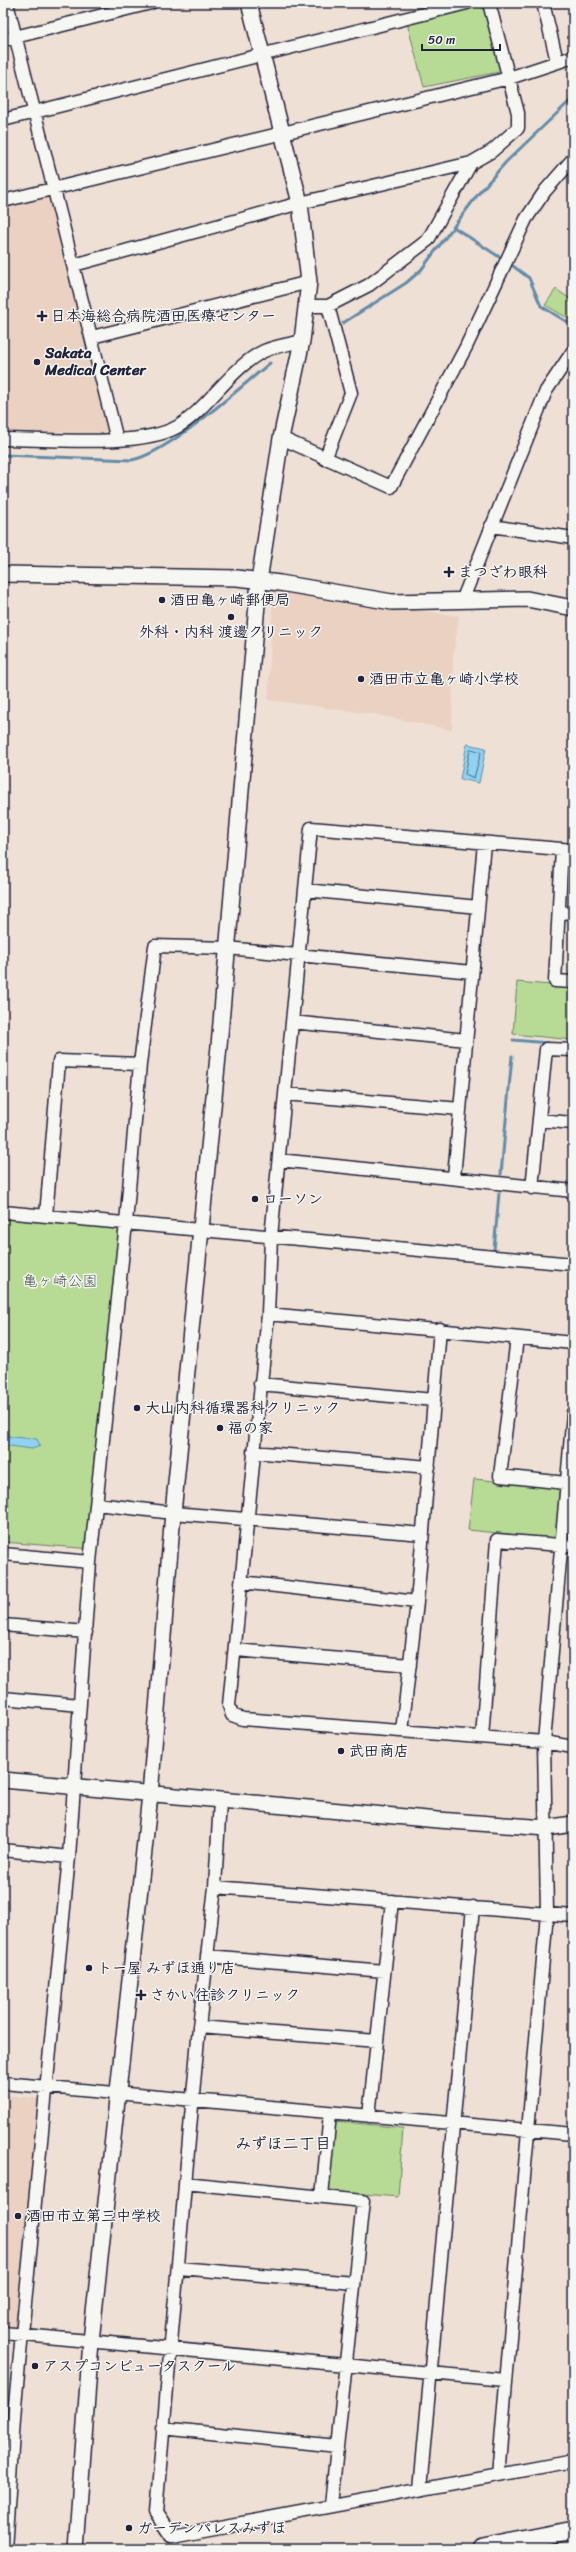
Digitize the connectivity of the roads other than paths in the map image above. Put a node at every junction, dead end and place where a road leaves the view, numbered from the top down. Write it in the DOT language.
graph roads {
  1 [pos="7,3"];
  2 [pos="151,3"];
  3 [pos="248,3"];
  4 [pos="467,3"];
  5 [pos="489,3"];
  6 [pos="543,3"];
  7 [pos="16,36"];
  8 [pos="3,40"];
  9 [pos="262,55"];
  10 [pos="573,57"];
  11 [pos="557,61"];
  12 [pos="509,78"];
  13 [pos="35,113"];
  14 [pos="3,120"];
  15 [pos="281,133"];
  16 [pos="573,159"];
  17 [pos="471,164"];
  18 [pos="54,188"];
  19 [pos="3,201"];
  20 [pos="300,203"];
  21 [pos="74,265"];
  22 [pos="309,282"];
  23 [pos="307,306"];
  24 [pos="328,306"];
  25 [pos="92,337"];
  26 [pos="302,341"];
  27 [pos="573,351"];
  28 [pos="281,438"];
  29 [pos="3,439"];
  30 [pos="117,440"];
  31 [pos="325,459"];
  32 [pos="492,526"];
  33 [pos="573,538"];
  34 [pos="3,574"];
  35 [pos="259,580"];
  36 [pos="462,601"];
  37 [pos="573,608"];
  38 [pos="484,843"];
  39 [pos="567,850"];
  40 [pos="305,890"];
  41 [pos="478,907"];
  42 [pos="558,912"];
  43 [pos="573,913"];
  44 [pos="227,948"];
  45 [pos="298,954"];
  46 [pos="472,972"];
  47 [pos="573,982"];
  48 [pos="292,1022"];
  49 [pos="466,1040"];
  50 [pos="573,1050"];
  51 [pos="140,1064"];
  52 [pos="285,1094"];
  53 [pos="460,1109"];
  54 [pos="539,1120"];
  55 [pos="573,1123"];
  56 [pos="279,1160"];
  57 [pos="454,1177"];
  58 [pos="532,1188"];
  59 [pos="573,1191"];
  60 [pos="3,1212"];
  61 [pos="46,1216"];
  62 [pos="126,1223"];
  63 [pos="202,1230"];
  64 [pos="271,1237"];
  65 [pos="573,1264"];
  66 [pos="268,1314"];
  67 [pos="440,1329"];
  68 [pos="517,1338"];
  69 [pos="573,1343"];
  70 [pos="260,1384"];
  71 [pos="434,1400"];
  72 [pos="573,1413"];
  73 [pos="253,1452"];
  74 [pos="429,1467"];
  75 [pos="566,1483"];
  76 [pos="97,1504"];
  77 [pos="173,1513"];
  78 [pos="248,1519"];
  79 [pos="423,1534"];
  80 [pos="560,1545"];
  81 [pos="573,1546"];
  82 [pos="3,1554"];
  83 [pos="90,1562"];
  84 [pos="241,1582"];
  85 [pos="417,1602"];
  86 [pos="3,1625"];
  87 [pos="86,1632"];
  88 [pos="236,1650"];
  89 [pos="410,1665"];
  90 [pos="3,1698"];
  91 [pos="80,1705"];
  92 [pos="402,1732"];
  93 [pos="482,1737"];
  94 [pos="544,1742"];
  95 [pos="573,1747"];
  96 [pos="3,1780"];
  97 [pos="75,1787"];
  98 [pos="150,1795"];
  99 [pos="220,1801"];
  100 [pos="573,1824"];
  101 [pos="546,1828"];
  102 [pos="3,1850"];
  103 [pos="69,1857"];
  104 [pos="215,1887"];
  105 [pos="392,1901"];
  106 [pos="473,1907"];
  107 [pos="548,1913"];
  108 [pos="573,1916"];
  109 [pos="207,1956"];
  110 [pos="384,1971"];
  111 [pos="199,2027"];
  112 [pos="377,2042"];
  113 [pos="3,2083"];
  114 [pos="46,2087"];
  115 [pos="116,2094"];
  116 [pos="193,2099"];
  117 [pos="330,2112"];
  118 [pos="369,2116"];
  119 [pos="452,2123"];
  120 [pos="528,2130"];
  121 [pos="573,2134"];
  122 [pos="185,2183"];
  123 [pos="322,2197"];
  124 [pos="179,2268"];
  125 [pos="354,2283"];
  126 [pos="3,2333"];
  127 [pos="22,2335"];
  128 [pos="91,2341"];
  129 [pos="169,2349"];
  130 [pos="346,2365"];
  131 [pos="430,2374"];
  132 [pos="505,2380"];
  133 [pos="9,2405"];
  134 [pos="162,2428"];
  135 [pos="337,2446"];
  136 [pos="573,2461"];
  137 [pos="498,2475"];
  138 [pos="5,2480"];
  139 [pos="420,2489"];
  140 [pos="331,2505"];
  141 [pos="573,2531"];
  142 [pos="5,2549"];
  143 [pos="76,2549"];
  144 [pos="482,2549"];
  1 -- 7 [label="street"];
  2 -- 7 [label="street"];
  3 -- 9 [label="street"];
  4 -- 9 [label="street"];
  5 -- 12 [label="street"];
  6 -- 11 [label="street"];
  7 -- 8 [label="street"];
  7 -- 13 [label="street"];
  9 -- 13 [label="street"];
  9 -- 15 [label="street"];
  10 -- 11 [label="street"];
  11 -- 12 [label="street"];
  12 -- 15 [label="street"];
  12 -- 17 [label="street"];
  13 -- 14 [label="street"];
  13 -- 18 [label="street"];
  15 -- 18 [label="street"];
  15 -- 20 [label="street"];
  16 -- 31 [label="street"];
  17 -- 20 [label="street"];
  17 -- 24 [label="street"];
  18 -- 19 [label="street"];
  18 -- 21 [label="street"];
  20 -- 21 [label="street"];
  20 -- 22 [label="street"];
  21 -- 25 [label="street"];
  22 -- 23 [label="street"];
  22 -- 25 [label="street"];
  23 -- 24 [label="street"];
  23 -- 26 [label="street"];
  24 -- 31 [label="street"];
  25 -- 30 [label="street"];
  26 -- 28 [label="street"];
  26 -- 30 [label="street"];
  27 -- 32 [label="street"];
  28 -- 31 [label="street"];
  28 -- 35 [label="street"];
  29 -- 30 [label="street"];
  32 -- 33 [label="street"];
  32 -- 36 [label="street"];
  34 -- 35 [label="street"];
  35 -- 36 [label="street"];
  35 -- 44 [label="street"];
  36 -- 37 [label="street"];
  38 -- 39 [label="street"];
  38 -- 40 [label="street"];
  38 -- 41 [label="street"];
  39 -- 42 [label="street"];
  40 -- 41 [label="street"];
  40 -- 45 [label="street"];
  41 -- 46 [label="street"];
  42 -- 43 [label="street"];
  42 -- 47 [label="street"];
  44 -- 45 [label="street"];
  44 -- 51 [label="street"];
  44 -- 63 [label="street"];
  45 -- 46 [label="street"];
  45 -- 48 [label="street"];
  46 -- 49 [label="street"];
  48 -- 49 [label="street"];
  48 -- 52 [label="street"];
  49 -- 53 [label="street"];
  50 -- 54 [label="street"];
  51 -- 61 [label="street"];
  51 -- 62 [label="street"];
  52 -- 53 [label="street"];
  52 -- 56 [label="street"];
  53 -- 57 [label="street"];
  54 -- 55 [label="street"];
  54 -- 58 [label="street"];
  56 -- 57 [label="street"];
  56 -- 64 [label="street"];
  57 -- 58 [label="street"];
  58 -- 59 [label="street"];
  60 -- 61 [label="street"];
  61 -- 62 [label="street"];
  62 -- 63 [label="street"];
  62 -- 76 [label="street"];
  63 -- 64 [label="street"];
  63 -- 77 [label="street"];
  64 -- 65 [label="street"];
  64 -- 66 [label="street"];
  66 -- 67 [label="street"];
  66 -- 70 [label="street"];
  67 -- 68 [label="street"];
  67 -- 71 [label="street"];
  68 -- 69 [label="street"];
  68 -- 75 [label="street"];
  70 -- 71 [label="street"];
  70 -- 73 [label="street"];
  71 -- 74 [label="street"];
  72 -- 75 [label="street"];
  73 -- 74 [label="street"];
  73 -- 78 [label="street"];
  74 -- 79 [label="street"];
  75 -- 80 [label="street"];
  76 -- 77 [label="street"];
  76 -- 83 [label="street"];
  77 -- 78 [label="street"];
  77 -- 98 [label="street"];
  78 -- 79 [label="street"];
  78 -- 84 [label="street"];
  79 -- 85 [label="street"];
  80 -- 81 [label="street"];
  80 -- 93 [label="street"];
  80 -- 94 [label="street"];
  82 -- 83 [label="street"];
  83 -- 87 [label="street"];
  84 -- 85 [label="street"];
  84 -- 88 [label="street"];
  85 -- 89 [label="street"];
  86 -- 87 [label="street"];
  87 -- 91 [label="street"];
  88 -- 89 [label="street"];
  88 -- 92 [label="street"];
  89 -- 92 [label="street"];
  90 -- 91 [label="street"];
  91 -- 97 [label="street"];
  92 -- 93 [label="street"];
  93 -- 94 [label="street"];
  94 -- 95 [label="street"];
  94 -- 101 [label="street"];
  96 -- 97 [label="street"];
  97 -- 98 [label="street"];
  97 -- 103 [label="street"];
  98 -- 99 [label="street"];
  98 -- 115 [label="street"];
  99 -- 101 [label="street"];
  99 -- 104 [label="street"];
  100 -- 101 [label="street"];
  101 -- 107 [label="street"];
  102 -- 103 [label="street"];
  103 -- 114 [label="street"];
  104 -- 105 [label="street"];
  104 -- 109 [label="street"];
  105 -- 106 [label="street"];
  105 -- 110 [label="street"];
  106 -- 107 [label="street"];
  106 -- 119 [label="street"];
  107 -- 108 [label="street"];
  107 -- 120 [label="street"];
  109 -- 110 [label="street"];
  109 -- 111 [label="street"];
  110 -- 112 [label="street"];
  111 -- 112 [label="street"];
  111 -- 116 [label="street"];
  112 -- 118 [label="street"];
  113 -- 114 [label="street"];
  114 -- 115 [label="street"];
  114 -- 127 [label="street"];
  115 -- 116 [label="street"];
  115 -- 128 [label="street"];
  116 -- 117 [label="street"];
  116 -- 122 [label="street"];
  117 -- 118 [label="street"];
  117 -- 123 [label="street"];
  118 -- 119 [label="street"];
  119 -- 120 [label="street"];
  119 -- 131 [label="street"];
  120 -- 121 [label="street"];
  120 -- 132 [label="street"];
  122 -- 123 [label="street"];
  122 -- 124 [label="street"];
  123 -- 125 [label="street"];
  124 -- 125 [label="street"];
  124 -- 129 [label="street"];
  125 -- 130 [label="street"];
  126 -- 127 [label="street"];
  127 -- 128 [label="street"];
  127 -- 133 [label="street"];
  128 -- 129 [label="street"];
  128 -- 143 [label="street"];
  129 -- 130 [label="street"];
  129 -- 134 [label="street"];
  130 -- 131 [label="street"];
  130 -- 135 [label="street"];
  131 -- 132 [label="street"];
  131 -- 139 [label="street"];
  132 -- 137 [label="street"];
  133 -- 138 [label="street"];
  134 -- 135 [label="street"];
  134 -- 140 [label="street"];
  135 -- 140 [label="street"];
  136 -- 137 [label="street"];
  137 -- 139 [label="street"];
  138 -- 142 [label="street"];
  139 -- 140 [label="street"];
  141 -- 144 [label="highway"];
}
